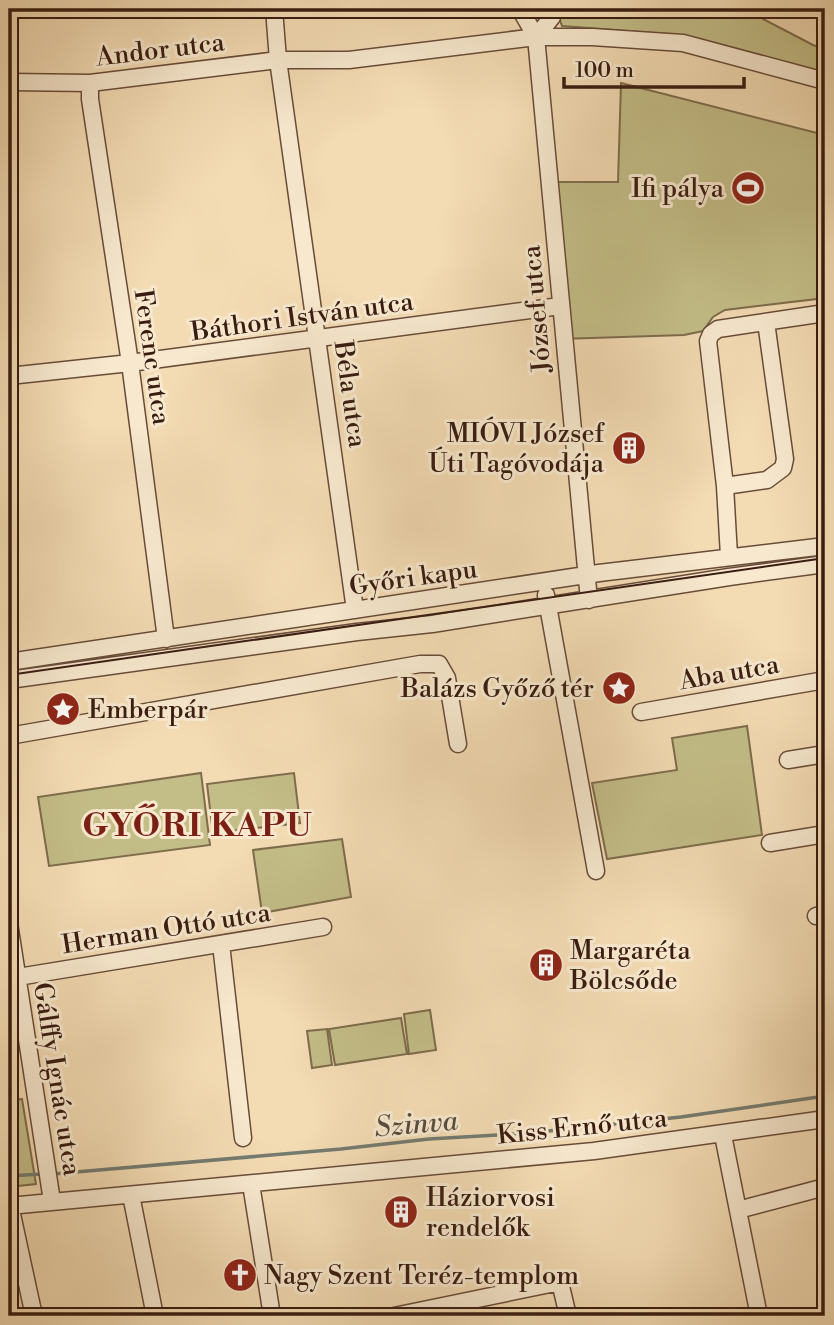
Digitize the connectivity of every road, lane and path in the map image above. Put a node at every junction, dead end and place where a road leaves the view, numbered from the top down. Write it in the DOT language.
graph roads {
  1 [pos="274,9"];
  2 [pos="520,9"];
  3 [pos="555,9"];
  4 [pos="536,37"];
  5 [pos="278,61"];
  6 [pos="825,81"];
  7 [pos="9,82"];
  8 [pos="90,83"];
  9 [pos="560,306"];
  10 [pos="825,313"];
  11 [pos="766,322"];
  12 [pos="318,338"];
  13 [pos="130,363"];
  14 [pos="9,376"];
  15 [pos="725,486"];
  16 [pos="825,546"];
  17 [pos="729,556"];
  18 [pos="825,564"];
  19 [pos="587,576"];
  20 [pos="543,583"];
  21 [pos="589,600"];
  22 [pos="548,606"];
  23 [pos="355,610"];
  24 [pos="166,639"];
  25 [pos="9,662"];
  26 [pos="9,680"];
  27 [pos="825,680"];
  28 [pos="641,712"];
  29 [pos="9,736"];
  30 [pos="458,744"];
  31 [pos="825,754"];
  32 [pos="788,760"];
  33 [pos="825,834"];
  34 [pos="770,844"];
  35 [pos="596,871"];
  36 [pos="9,923"];
  37 [pos="323,927"];
  38 [pos="221,944"];
  39 [pos="18,977"];
  40 [pos="825,1119"];
  41 [pos="723,1135"];
  42 [pos="243,1138"];
  43 [pos="251,1184"];
  44 [pos="825,1187"];
  45 [pos="131,1195"];
  46 [pos="52,1201"];
  47 [pos="9,1205"];
  48 [pos="738,1210"];
  49 [pos="34,1316"];
  50 [pos="156,1316"];
  51 [pos="272,1316"];
  52 [pos="394,1316"];
  53 [pos="568,1316"];
  54 [pos="759,1316"];
  1 -- 5 [label="street, Béla utca"];
  2 -- 4 [label="street"];
  3 -- 4 [label="street"];
  4 -- 5 [label="street, Andor utca"];
  4 -- 6 [label="street, Andor utca"];
  4 -- 9 [label="street, József utca"];
  5 -- 8 [label="street, Andor utca"];
  5 -- 12 [label="street, Béla utca"];
  7 -- 8 [label="street, Andor utca"];
  8 -- 13 [label="street, Ferenc utca"];
  9 -- 12 [label="street, Báthori István utca"];
  9 -- 19 [label="street, József utca"];
  10 -- 11 [label="street"];
  11 -- 15 [label="street"];
  11 -- 15 [label="street"];
  12 -- 13 [label="street, Báthori István utca"];
  12 -- 23 [label="street, Béla utca"];
  13 -- 14 [label="street, Báthori István utca"];
  13 -- 24 [label="street, Ferenc utca"];
  15 -- 17 [label="street"];
  16 -- 17 [label="street, Győri kapu"];
  17 -- 19 [label="street, Győri kapu"];
  18 -- 21 [label="street, Győri kapu"];
  19 -- 20 [label="street, Győri kapu"];
  19 -- 21 [label="street, József utca"];
  20 -- 22 [label="street"];
  20 -- 23 [label="street, Győri kapu"];
  21 -- 22 [label="street, Győri kapu"];
  22 -- 26 [label="street, Győri kapu"];
  22 -- 35 [label="street"];
  23 -- 24 [label="street, Győri kapu"];
  24 -- 25 [label="street, Győri kapu"];
  27 -- 28 [label="street, Aba utca"];
  29 -- 30 [label="street"];
  31 -- 32 [label="street"];
  33 -- 34 [label="street"];
  36 -- 39 [label="street, Gálffy Ignác utca"];
  37 -- 38 [label="street, Herman Ottó utca"];
  38 -- 39 [label="street, Herman Ottó utca"];
  38 -- 42 [label="street"];
  39 -- 46 [label="street, Gálffy Ignác utca"];
  40 -- 41 [label="street, Kiss Ernő utca"];
  41 -- 43 [label="street, Kiss Ernő utca"];
  41 -- 48 [label="street"];
  43 -- 45 [label="street, Kiss Ernő utca"];
  43 -- 51 [label="street"];
  44 -- 48 [label="street"];
  45 -- 46 [label="street, Kiss Ernő utca"];
  45 -- 50 [label="street"];
  46 -- 47 [label="street, Kiss Ernő utca"];
  47 -- 49 [label="street"];
  48 -- 54 [label="street"];
  52 -- 53 [label="street"];
}
